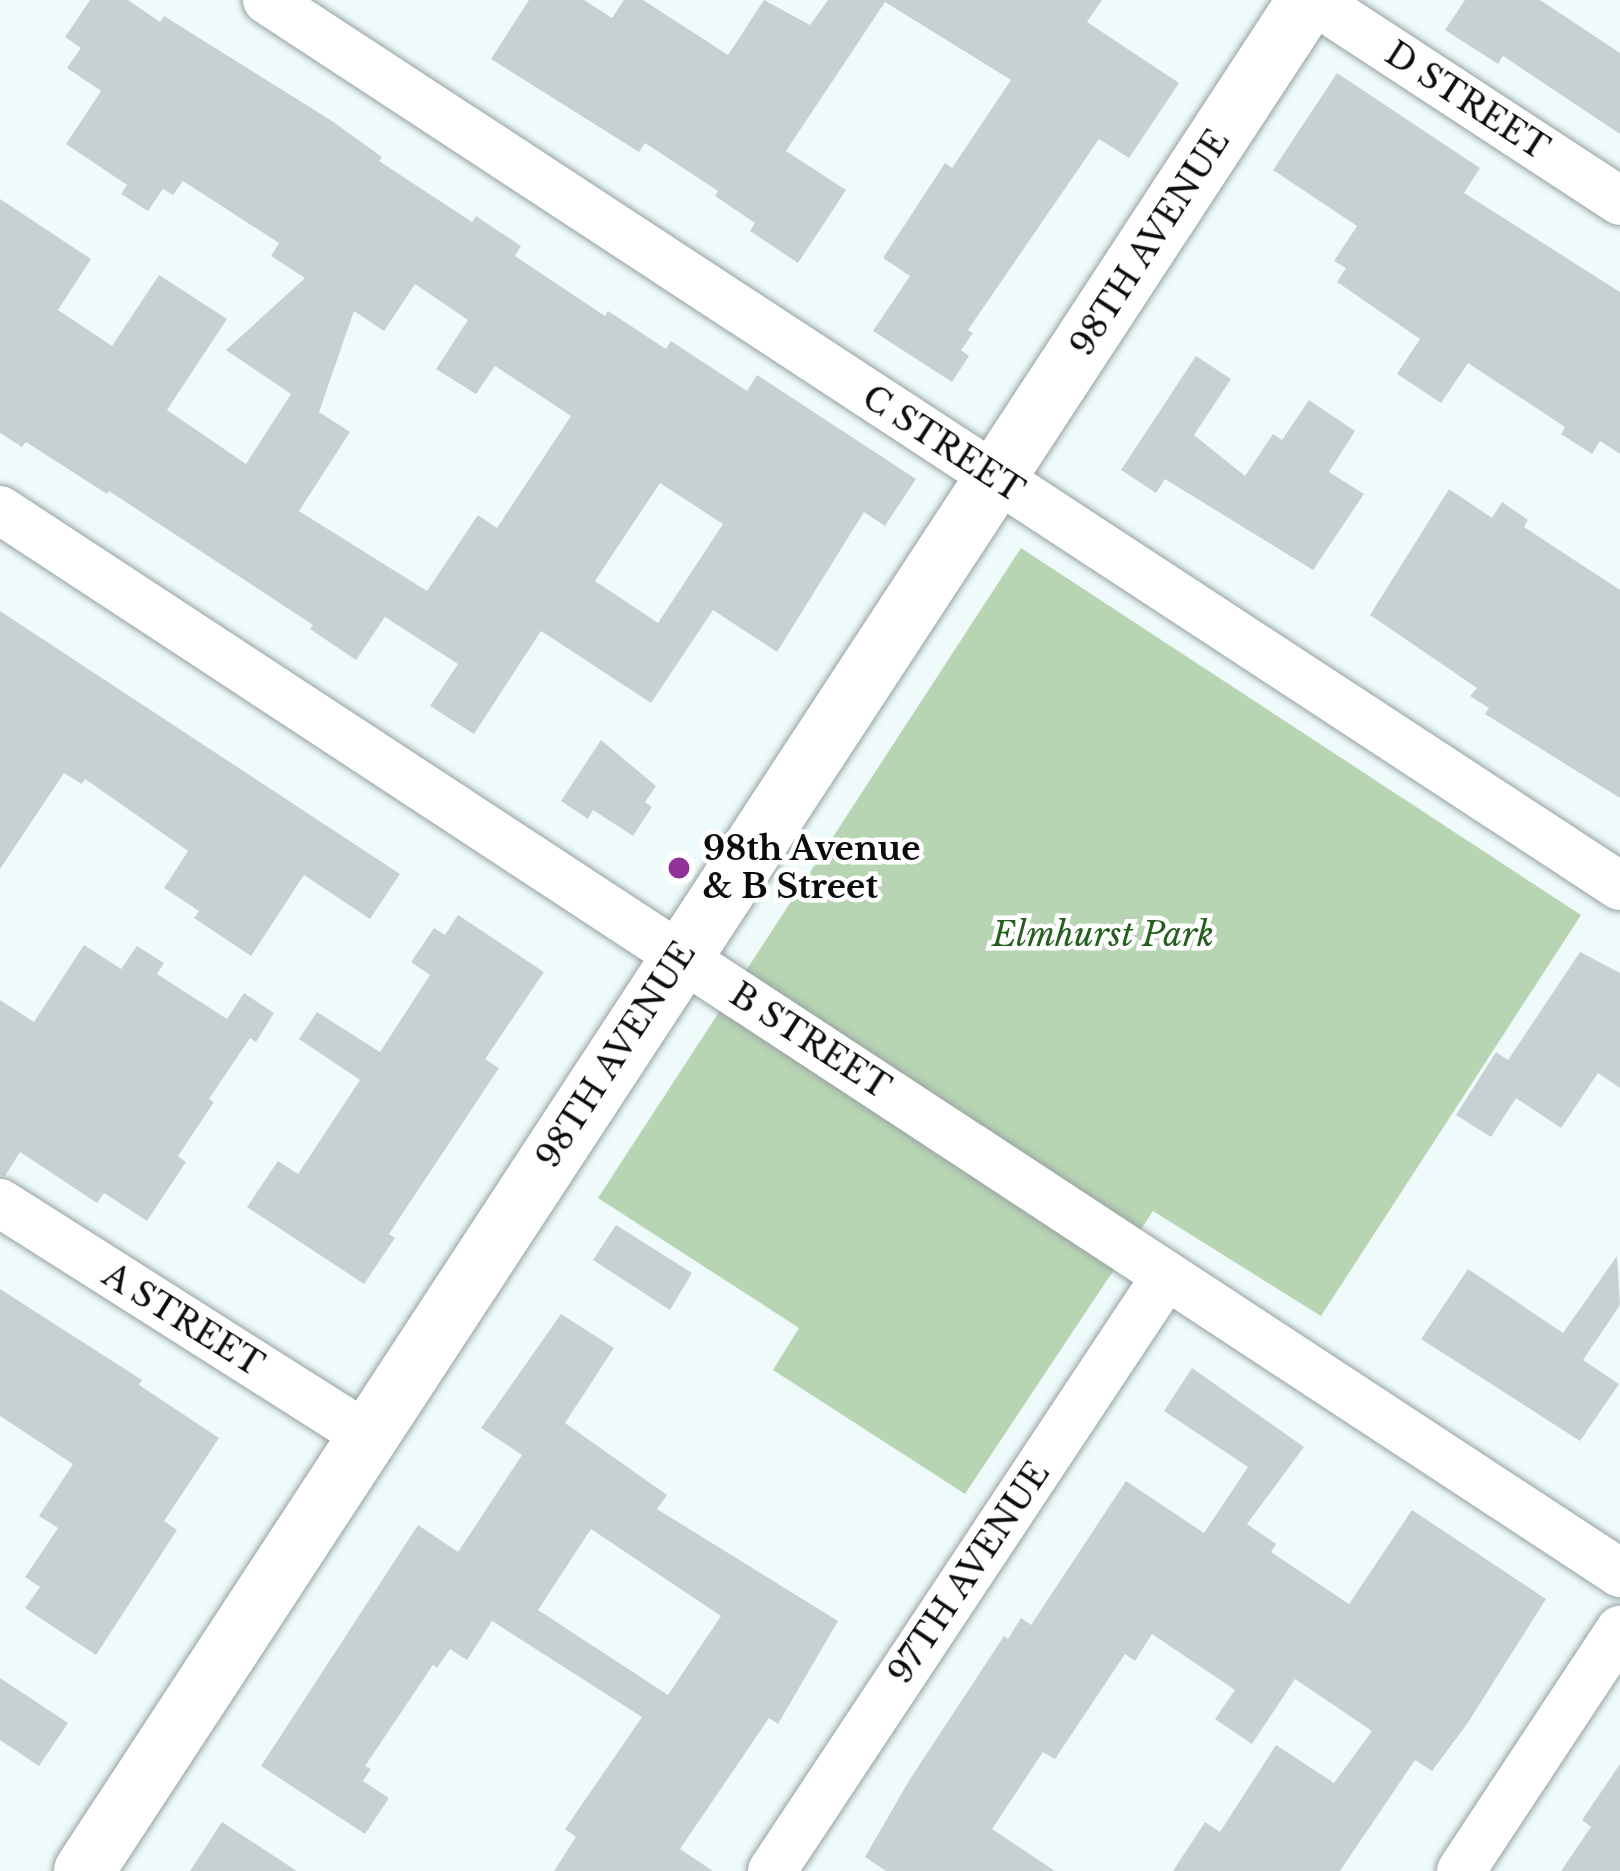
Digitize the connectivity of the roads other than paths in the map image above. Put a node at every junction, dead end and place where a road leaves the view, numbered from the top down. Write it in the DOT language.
graph roads {
  1 [pos="267,0"];
  2 [pos="1311,0"];
  3 [pos="1620,201"];
  4 [pos="995,478"];
  5 [pos="0,510"];
  6 [pos="1620,886"];
  7 [pos="681,956"];
  8 [pos="0,1203"];
  9 [pos="1166,1276"];
  10 [pos="367,1436"];
  11 [pos="1620,1573"];
  12 [pos="1620,1630"];
  13 [pos="105,1864"];
  14 [pos="772,1871"];
  15 [pos="1461,1871"];
  1 -- 4 [label="street, C STREET"];
  2 -- 3 [label="street, D STREET"];
  2 -- 4 [label="main road, 98TH AVENUE"];
  4 -- 6 [label="street, C STREET"];
  4 -- 7 [label="main road, 98TH AVENUE"];
  5 -- 7 [label="street, B STREET"];
  7 -- 9 [label="street, B STREET"];
  7 -- 10 [label="main road, 98TH AVENUE"];
  8 -- 10 [label="street, A STREET"];
  9 -- 11 [label="street, B STREET"];
  9 -- 14 [label="street, 97TH AVENUE"];
  10 -- 13 [label="main road, 98TH AVENUE"];
  12 -- 15 [label="street"];
}
